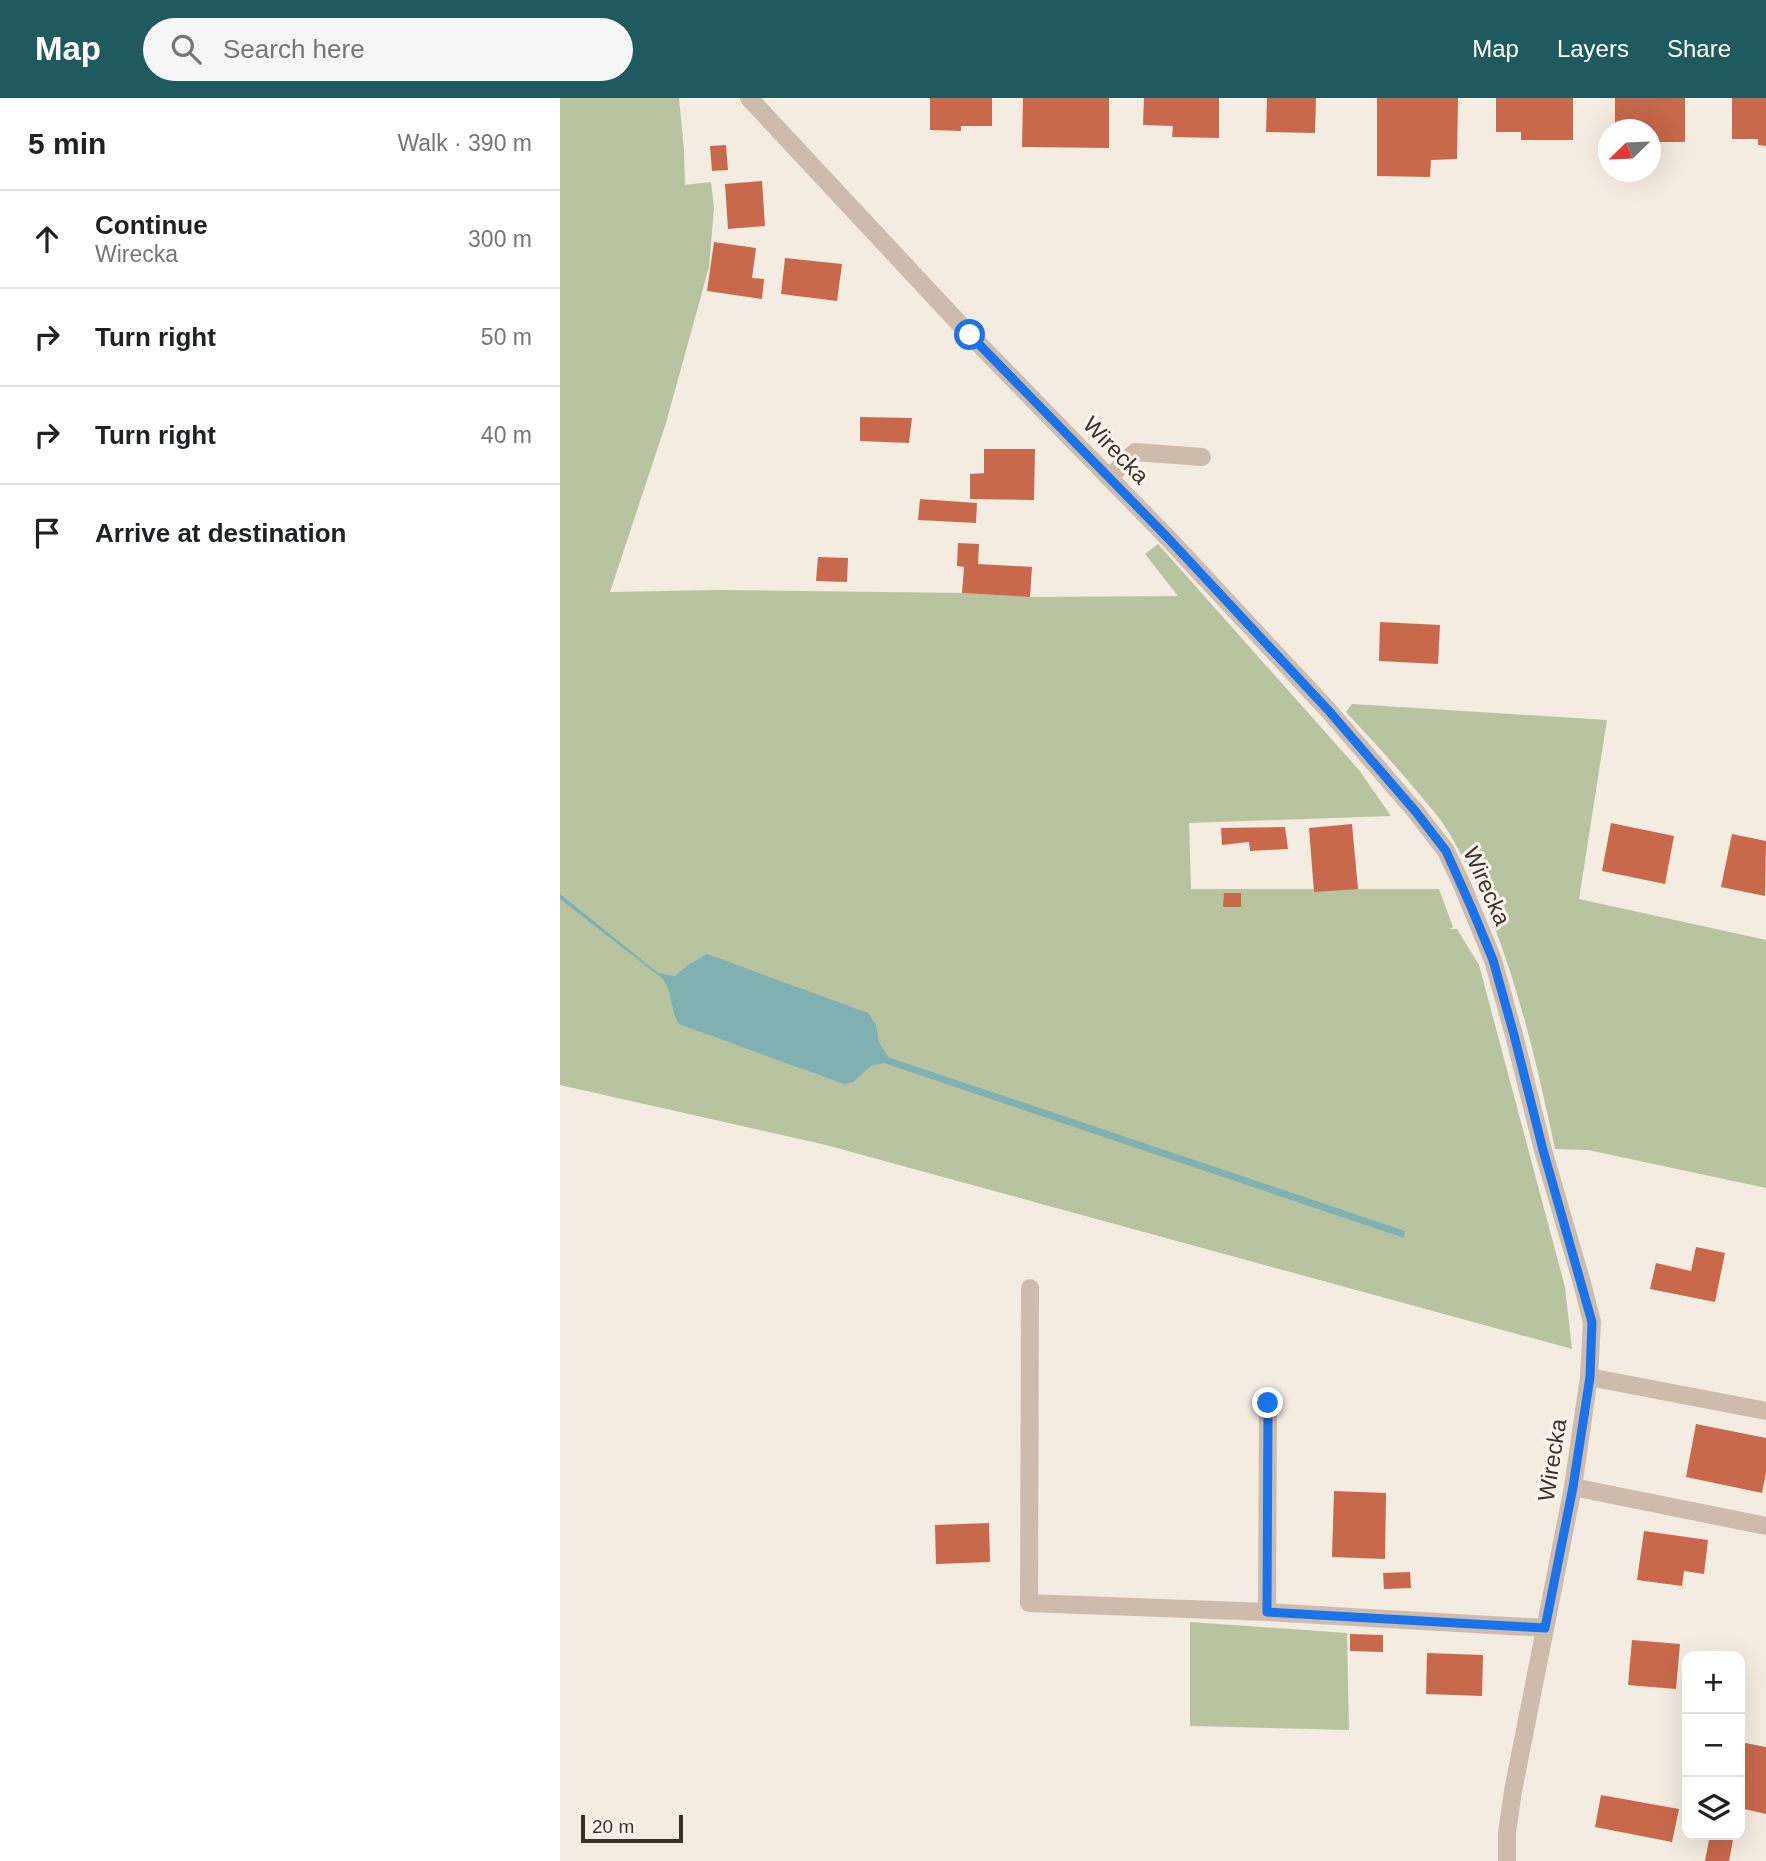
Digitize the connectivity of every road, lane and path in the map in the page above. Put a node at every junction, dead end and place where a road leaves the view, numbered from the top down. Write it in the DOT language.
graph roads {
  1 [pos="748,98"];
  2 [pos="1202,457"];
  3 [pos="1109,478"];
  4 [pos="1030,1288"];
  5 [pos="1590,1377"];
  6 [pos="1268,1403"];
  7 [pos="1766,1411"];
  8 [pos="1573,1487"];
  9 [pos="1766,1526"];
  10 [pos="1267,1612"];
  11 [pos="1545,1628"];
  12 [pos="1507,1861"];
  1 -- 3 [label="street, Wirecka"];
  2 -- 3 [label="street"];
  3 -- 5 [label="street, Wirecka"];
  4 -- 10 [label="street"];
  5 -- 7 [label="street"];
  5 -- 8 [label="street, Wirecka"];
  6 -- 10 [label="street"];
  8 -- 9 [label="street"];
  8 -- 11 [label="street, Wirecka"];
  10 -- 11 [label="street"];
  11 -- 12 [label="street, Wirecka"];
}
